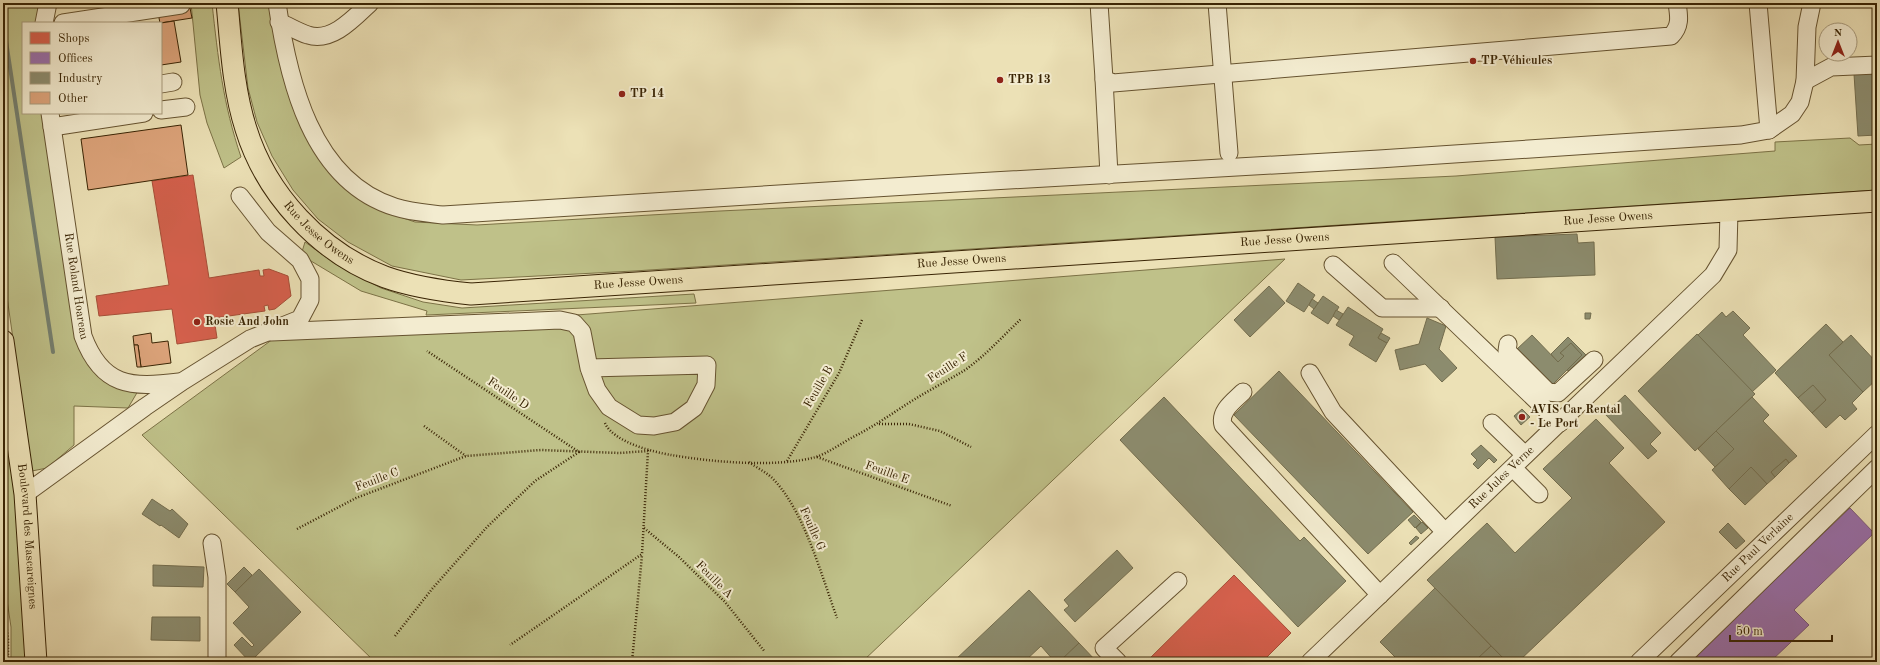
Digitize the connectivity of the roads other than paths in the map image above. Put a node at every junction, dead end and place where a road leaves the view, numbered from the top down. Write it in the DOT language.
graph roads {
  1 [pos="48,3"];
  2 [pos="227,3"];
  3 [pos="277,3"];
  4 [pos="370,3"];
  5 [pos="1099,3"];
  6 [pos="1217,3"];
  7 [pos="1677,3"];
  8 [pos="1758,3"];
  9 [pos="1812,3"];
  10 [pos="181,5"];
  11 [pos="44,22"];
  12 [pos="70,22"];
  13 [pos="280,22"];
  14 [pos="1877,64"];
  15 [pos="1223,74"];
  16 [pos="1104,79"];
  17 [pos="1805,81"];
  18 [pos="186,107"];
  19 [pos="162,110"];
  20 [pos="131,114"];
  21 [pos="51,120"];
  22 [pos="1769,130"];
  23 [pos="1229,153"];
  24 [pos="1109,175"];
  25 [pos="240,196"];
  26 [pos="1877,201"];
  27 [pos="1729,211"];
  28 [pos="1393,263"];
  29 [pos="1333,265"];
  30 [pos="1441,308"];
  31 [pos="271,332"];
  32 [pos="3,341"];
  33 [pos="1508,344"];
  34 [pos="589,368"];
  35 [pos="1310,373"];
  36 [pos="183,381"];
  37 [pos="1603,381"];
  38 [pos="1242,392"];
  39 [pos="1492,423"];
  40 [pos="1560,423"];
  41 [pos="1877,434"];
  42 [pos="1525,455"];
  43 [pos="1513,468"];
  44 [pos="1877,468"];
  45 [pos="25,494"];
  46 [pos="1539,494"];
  47 [pos="1445,532"];
  48 [pos="212,543"];
  49 [pos="1178,581"];
  50 [pos="1380,594"];
  51 [pos="36,662"];
  52 [pos="217,662"];
  53 [pos="1118,662"];
  54 [pos="1310,662"];
  55 [pos="1639,662"];
  56 [pos="1678,662"];
  1 -- 11 [label="street"];
  2 -- 27 [label="main road, Rue Jesse Owens"];
  3 -- 13 [label="street"];
  4 -- 13 [label="street"];
  5 -- 16 [label="street"];
  6 -- 15 [label="street"];
  7 -- 15 [label="street"];
  8 -- 22 [label="street"];
  9 -- 17 [label="street"];
  10 -- 12 [label="street"];
  13 -- 24 [label="street"];
  14 -- 17 [label="street"];
  15 -- 16 [label="street"];
  15 -- 23 [label="street"];
  16 -- 24 [label="street"];
  17 -- 22 [label="street"];
  18 -- 19 [label="street"];
  20 -- 21 [label="street"];
  21 -- 36 [label="street, Rue Roland Hoareau"];
  22 -- 24 [label="street"];
  25 -- 31 [label="street"];
  26 -- 27 [label="main road, Rue Jesse Owens"];
  27 -- 37 [label="street, Rue Jules Verne"];
  28 -- 30 [label="street"];
  29 -- 30 [label="street"];
  30 -- 40 [label="street"];
  31 -- 34 [label="street"];
  31 -- 36 [label="street"];
  32 -- 45 [label="main road, Boulevard des Mascareignes"];
  33 -- 37 [label="street"];
  34 -- 34 [label="street"];
  35 -- 47 [label="street"];
  36 -- 45 [label="street"];
  37 -- 40 [label="street, Rue Jules Verne"];
  38 -- 50 [label="street"];
  39 -- 42 [label="street"];
  40 -- 42 [label="street, Rue Jules Verne"];
  41 -- 55 [label="street, Rue Paul Verlaine"];
  42 -- 43 [label="street, Rue Jules Verne"];
  43 -- 46 [label="street"];
  43 -- 47 [label="street, Rue Jules Verne"];
  44 -- 56 [label="street"];
  45 -- 51 [label="main road, Boulevard des Mascareignes"];
  47 -- 50 [label="street, Rue Jules Verne"];
  48 -- 52 [label="street"];
  49 -- 53 [label="street"];
  50 -- 54 [label="street, Rue Jules Verne"];
}
